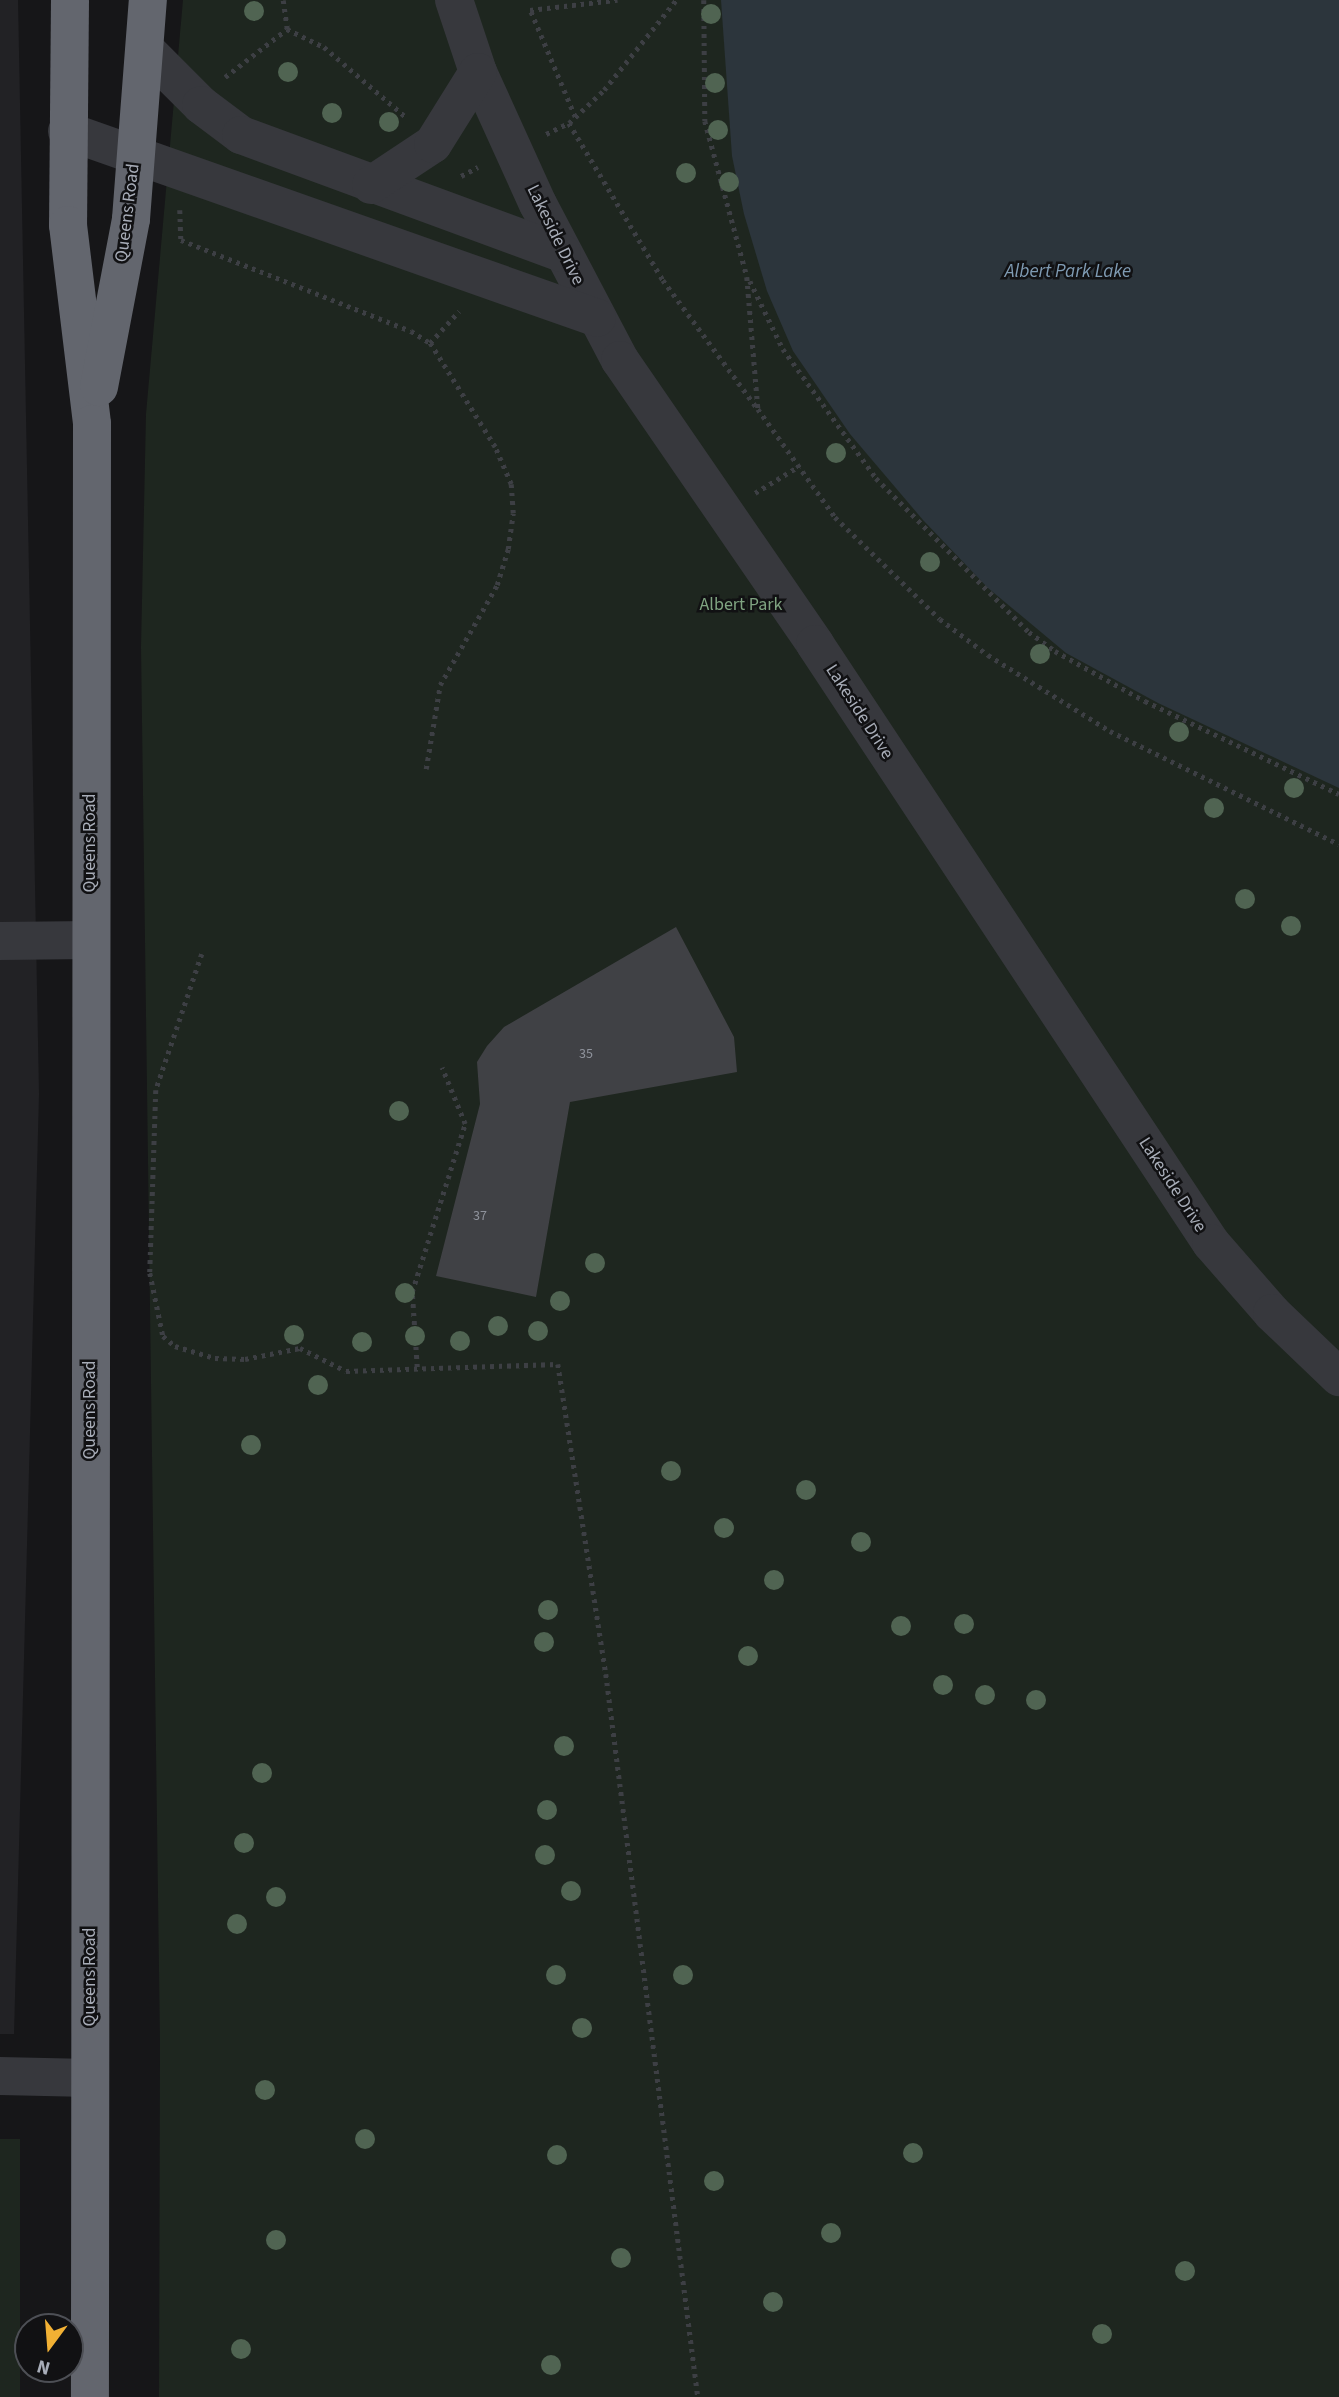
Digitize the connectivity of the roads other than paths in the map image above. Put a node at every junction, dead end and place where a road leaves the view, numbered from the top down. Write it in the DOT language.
graph roads {
  1 [pos="70,0"];
  2 [pos="148,0"];
  3 [pos="454,0"];
  4 [pos="146,50"];
  5 [pos="478,72"];
  6 [pos="67,131"];
  7 [pos="135,155"];
  8 [pos="371,185"];
  9 [pos="562,253"];
  10 [pos="597,318"];
  11 [pos="92,424"];
  12 [pos="90,940"];
  13 [pos="0,941"];
  14 [pos="1339,1377"];
  15 [pos="0,2076"];
  16 [pos="90,2078"];
  17 [pos="90,2397"];
  1 -- 6 [label="highway, Queens Road"];
  2 -- 4 [label="highway, Queens Road"];
  3 -- 5 [label="street, Lakeside Drive"];
  4 -- 7 [label="highway, Queens Road"];
  4 -- 8 [label="street"];
  5 -- 8 [label="street"];
  5 -- 9 [label="street, Lakeside Drive"];
  6 -- 7 [label="street"];
  6 -- 11 [label="highway, Queens Road"];
  7 -- 10 [label="street"];
  7 -- 11 [label="highway, Queens Road"];
  8 -- 9 [label="street"];
  9 -- 10 [label="street, Lakeside Drive"];
  10 -- 14 [label="street, Lakeside Drive"];
  11 -- 12 [label="highway, Queens Road"];
  12 -- 13 [label="street"];
  12 -- 16 [label="highway, Queens Road"];
  15 -- 16 [label="street"];
  16 -- 17 [label="highway, Queens Road"];
}
